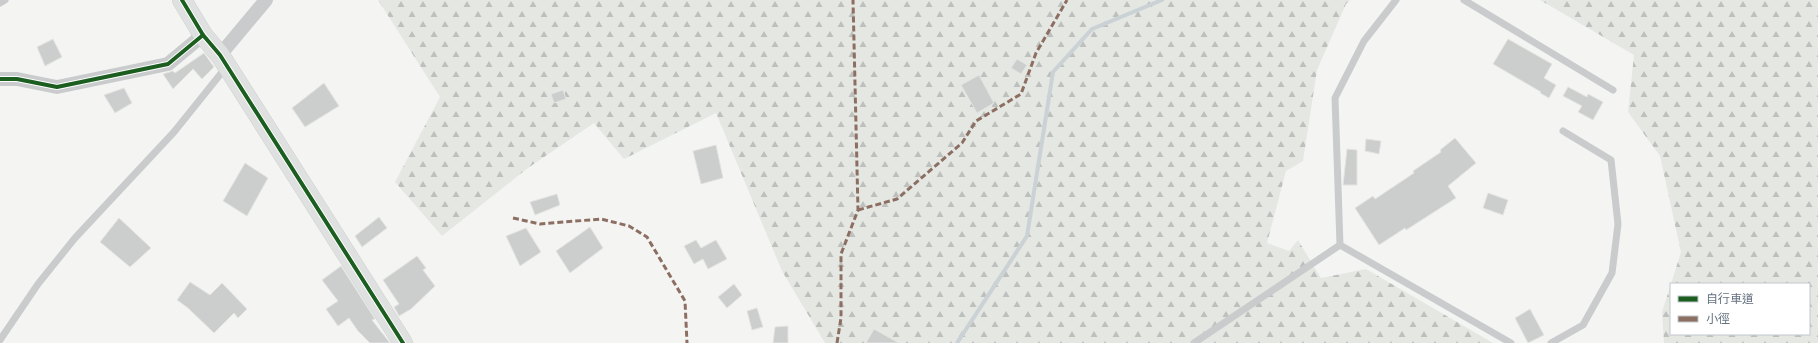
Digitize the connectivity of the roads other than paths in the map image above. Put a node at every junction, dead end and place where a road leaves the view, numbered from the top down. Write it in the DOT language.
graph roads {
  1 [pos="5,0"];
  2 [pos="182,0"];
  3 [pos="266,0"];
  4 [pos="1396,0"];
  5 [pos="1464,0"];
  6 [pos="0,3"];
  7 [pos="203,35"];
  8 [pos="224,60"];
  9 [pos="0,79"];
  10 [pos="1613,90"];
  11 [pos="1563,131"];
  12 [pos="1340,245"];
  13 [pos="0,340"];
  14 [pos="403,343"];
  15 [pos="1194,343"];
  16 [pos="1511,343"];
  17 [pos="1551,343"];
  1 -- 6 [label="lane"];
  2 -- 7 [label="street"];
  3 -- 8 [label="street"];
  4 -- 12 [label="lane"];
  5 -- 10 [label="lane"];
  7 -- 8 [label="street"];
  7 -- 9 [label="street"];
  8 -- 13 [label="lane"];
  8 -- 14 [label="street"];
  11 -- 17 [label="lane"];
  12 -- 15 [label="lane"];
  12 -- 16 [label="lane"];
}
